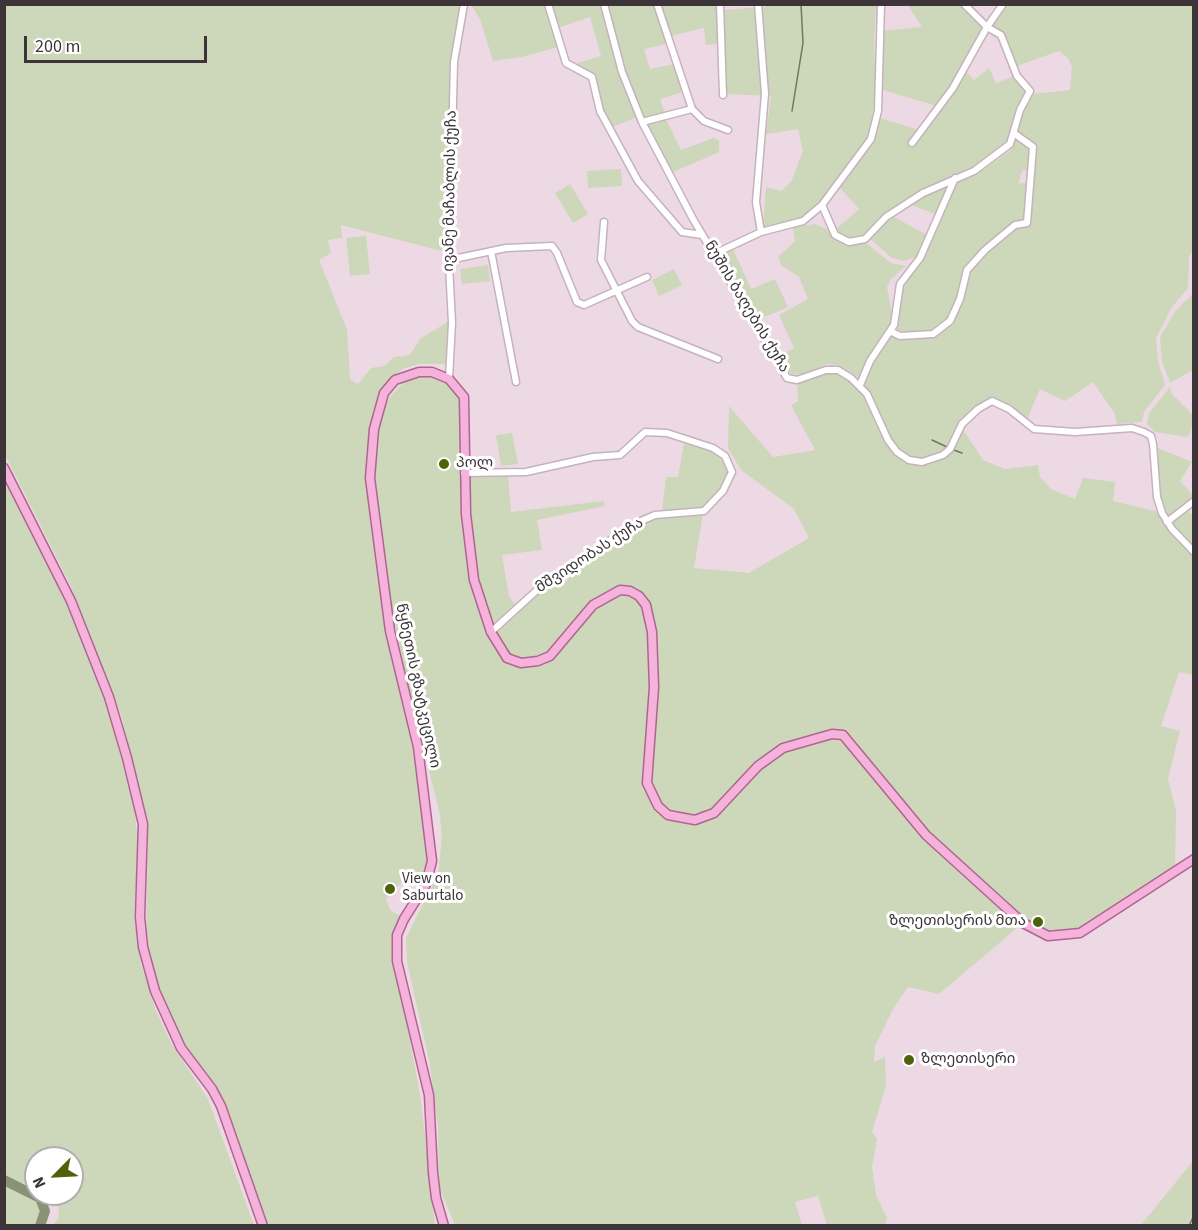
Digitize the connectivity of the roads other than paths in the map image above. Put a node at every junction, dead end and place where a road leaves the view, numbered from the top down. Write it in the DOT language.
graph roads {
  1 [pos="464,4"];
  2 [pos="548,4"];
  3 [pos="604,4"];
  4 [pos="657,4"];
  5 [pos="720,4"];
  6 [pos="758,4"];
  7 [pos="881,4"];
  8 [pos="964,4"];
  9 [pos="1003,4"];
  10 [pos="987,27"];
  11 [pos="723,95"];
  12 [pos="692,109"];
  13 [pos="642,122"];
  14 [pos="728,130"];
  15 [pos="1015,134"];
  16 [pos="912,143"];
  17 [pos="955,178"];
  18 [pos="822,205"];
  19 [pos="604,222"];
  20 [pos="761,232"];
  21 [pos="702,235"];
  22 [pos="491,251"];
  23 [pos="714,254"];
  24 [pos="449,260"];
  25 [pos="647,277"];
  26 [pos="614,291"];
  27 [pos="890,332"];
  28 [pos="718,359"];
  29 [pos="449,379"];
  30 [pos="516,382"];
  31 [pos="860,385"];
  32 [pos="4,468"];
  33 [pos="464,472"];
  34 [pos="1194,501"];
  35 [pos="1167,522"];
  36 [pos="1194,552"];
  37 [pos="491,632"];
  38 [pos="1194,859"];
  39 [pos="263,1226"];
  40 [pos="444,1226"];
  1 -- 24 [label="street, ივანე მაჩაბლის ქუჩა"];
  2 -- 21 [label="street"];
  3 -- 13 [label="street, ნუშის ბაღების ქუჩა"];
  4 -- 12 [label="street"];
  5 -- 11 [label="street"];
  6 -- 20 [label="street"];
  7 -- 18 [label="street"];
  8 -- 10 [label="street"];
  9 -- 10 [label="street"];
  10 -- 15 [label="street"];
  10 -- 16 [label="street"];
  12 -- 13 [label="street"];
  12 -- 14 [label="street"];
  13 -- 21 [label="street, ნუშის ბაღების ქუჩა"];
  15 -- 17 [label="street"];
  15 -- 27 [label="street"];
  17 -- 18 [label="street"];
  17 -- 27 [label="street"];
  18 -- 20 [label="street"];
  19 -- 26 [label="street"];
  20 -- 23 [label="street"];
  21 -- 23 [label="street, ნუშის ბაღების ქუჩა"];
  22 -- 24 [label="street"];
  22 -- 26 [label="street"];
  22 -- 30 [label="street"];
  23 -- 31 [label="street, ნუშის ბაღების ქუჩა"];
  24 -- 29 [label="street, ივანე მაჩაბლის ქუჩა"];
  25 -- 26 [label="street"];
  26 -- 28 [label="street"];
  27 -- 31 [label="street"];
  29 -- 33 [label="main road"];
  29 -- 40 [label="main road, წყნეთის გზატკეცილი"];
  31 -- 35 [label="street, ნუშის ბაღების ქუჩა"];
  32 -- 39 [label="main road"];
  33 -- 37 [label="main road"];
  33 -- 37 [label="street, მშვიდობას ქუჩა"];
  34 -- 35 [label="street"];
  35 -- 36 [label="street, ნუშის ბაღების ქუჩა"];
  37 -- 38 [label="main road"];
}
